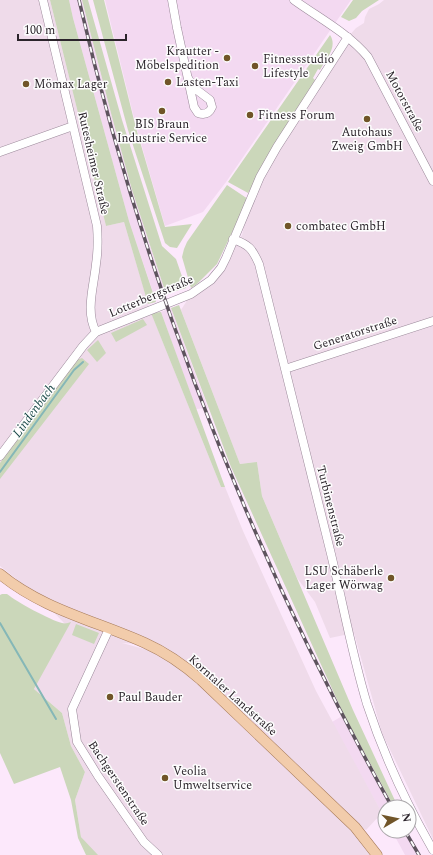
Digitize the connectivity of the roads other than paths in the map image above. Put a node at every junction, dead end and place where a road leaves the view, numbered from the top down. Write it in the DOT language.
graph roads {
  1 [pos="43,0"];
  2 [pos="172,0"];
  3 [pos="294,0"];
  4 [pos="348,37"];
  5 [pos="188,78"];
  6 [pos="73,126"];
  7 [pos="0,152"];
  8 [pos="433,181"];
  9 [pos="233,239"];
  10 [pos="433,321"];
  11 [pos="96,332"];
  12 [pos="285,368"];
  13 [pos="0,456"];
  14 [pos="1,578"];
  15 [pos="109,628"];
  16 [pos="433,850"];
  17 [pos="158,855"];
  18 [pos="377,855"];
  1 -- 6 [label="street, Rutesheimer Straße"];
  2 -- 5 [label="street"];
  3 -- 4 [label="street, Motorstraße"];
  4 -- 8 [label="street, Motorstraße"];
  4 -- 9 [label="street, Lotterbergstraße"];
  6 -- 7 [label="street"];
  6 -- 11 [label="street, Rutesheimer Straße"];
  9 -- 11 [label="street, Lotterbergstraße"];
  9 -- 12 [label="street, Turbinenstraße"];
  10 -- 12 [label="street, Generatorstraße"];
  11 -- 13 [label="street, Lotterbergstraße"];
  12 -- 16 [label="street, Turbinenstraße"];
  14 -- 15 [label="main road, Korntaler Landstraße"];
  15 -- 17 [label="street, Bachgerstenstraße"];
  15 -- 18 [label="main road, Korntaler Landstraße"];
}
